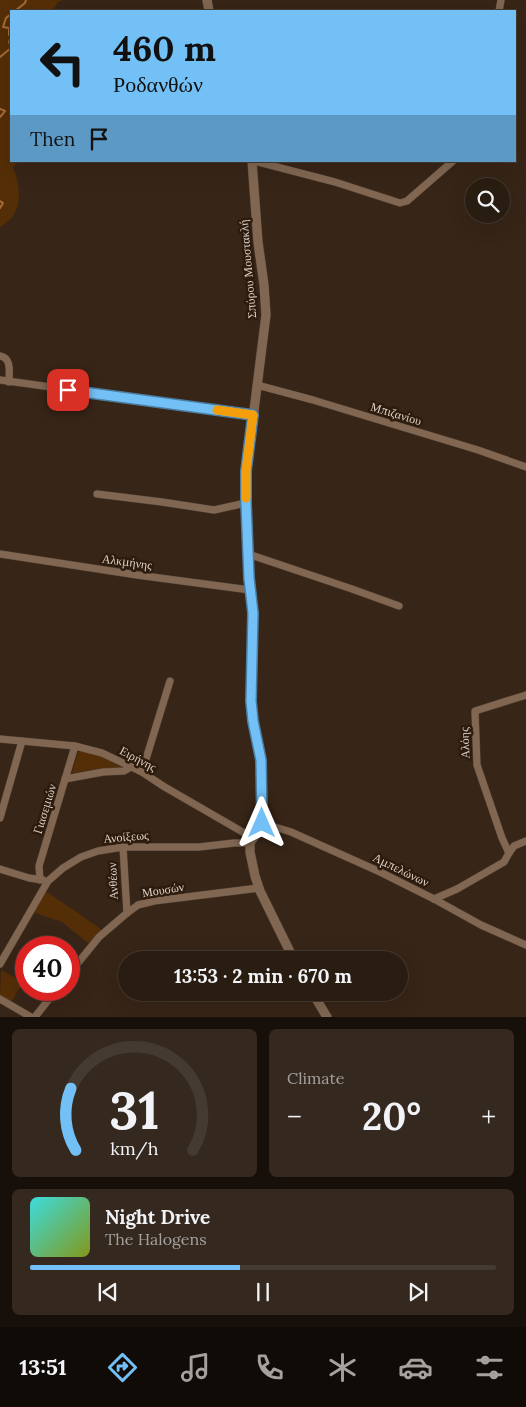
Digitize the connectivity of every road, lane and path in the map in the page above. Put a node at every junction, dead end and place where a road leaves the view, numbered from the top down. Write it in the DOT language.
graph roads {
  1 [pos="253,162"];
  2 [pos="257,162"];
  3 [pos="452,162"];
  4 [pos="0,356"];
  5 [pos="0,380"];
  6 [pos="9,382"];
  7 [pos="257,385"];
  8 [pos="253,415"];
  9 [pos="526,468"];
  10 [pos="97,494"];
  11 [pos="246,503"];
  12 [pos="0,554"];
  13 [pos="248,554"];
  14 [pos="250,590"];
  15 [pos="399,606"];
  16 [pos="170,681"];
  17 [pos="526,695"];
  18 [pos="0,739"];
  19 [pos="22,741"];
  20 [pos="76,746"];
  21 [pos="131,767"];
  22 [pos="142,772"];
  23 [pos="65,779"];
  24 [pos="0,818"];
  25 [pos="262,823"];
  26 [pos="252,840"];
  27 [pos="526,841"];
  28 [pos="123,848"];
  29 [pos="509,853"];
  30 [pos="0,869"];
  31 [pos="40,880"];
  32 [pos="48,881"];
  33 [pos="259,888"];
  34 [pos="434,899"];
  35 [pos="127,913"];
  36 [pos="526,945"];
  37 [pos="290,951"];
  38 [pos="80,960"];
  39 [pos="0,964"];
  40 [pos="0,1000"];
  41 [pos="47,1001"];
  42 [pos="317,1001"];
  43 [pos="30,1017"];
  44 [pos="36,1017"];
  45 [pos="327,1017"];
  1 -- 7 [label="street, Σπύρου Μουστακλή"];
  2 -- 3 [label="street"];
  4 -- 6 [label="street"];
  5 -- 6 [label="street"];
  6 -- 8 [label="street"];
  7 -- 8 [label="street, Σπύρου Μουστακλή"];
  7 -- 9 [label="street, Μπιζανίου"];
  8 -- 11 [label="street, Σπύρου Μουστακλή"];
  10 -- 11 [label="street"];
  11 -- 13 [label="street, Σπύρου Μουστακλή"];
  12 -- 14 [label="street, Αλκμήνης"];
  13 -- 14 [label="street, Σπύρου Μουστακλή"];
  13 -- 15 [label="street"];
  14 -- 25 [label="street, Σπύρου Μουστακλή"];
  16 -- 22 [label="street"];
  17 -- 29 [label="street, Αλόης"];
  18 -- 19 [label="street, Ειρήνης"];
  19 -- 20 [label="street, Ειρήνης"];
  19 -- 24 [label="street"];
  20 -- 21 [label="street, Ειρήνης"];
  20 -- 23 [label="street, Γιασεμιών"];
  21 -- 22 [label="street, Ειρήνης"];
  21 -- 23 [label="street"];
  22 -- 26 [label="street, Ειρήνης"];
  23 -- 31 [label="street, Γιασεμιών"];
  25 -- 26 [label="street"];
  25 -- 34 [label="street, Αμπελώνων"];
  26 -- 28 [label="street, Ανοίξεως"];
  26 -- 33 [label="street"];
  27 -- 29 [label="street"];
  28 -- 32 [label="street, Ανοίξεως"];
  28 -- 35 [label="street, Ανθέων"];
  29 -- 34 [label="street"];
  30 -- 31 [label="street"];
  31 -- 32 [label="street"];
  32 -- 39 [label="street, Ανοίξεως"];
  33 -- 35 [label="street, Μουσών"];
  33 -- 37 [label="street"];
  34 -- 36 [label="street, Αμπελώνων"];
  35 -- 38 [label="street, Μουσών"];
  40 -- 43 [label="street"];
  41 -- 44 [label="street"];
  42 -- 45 [label="street"];
}
